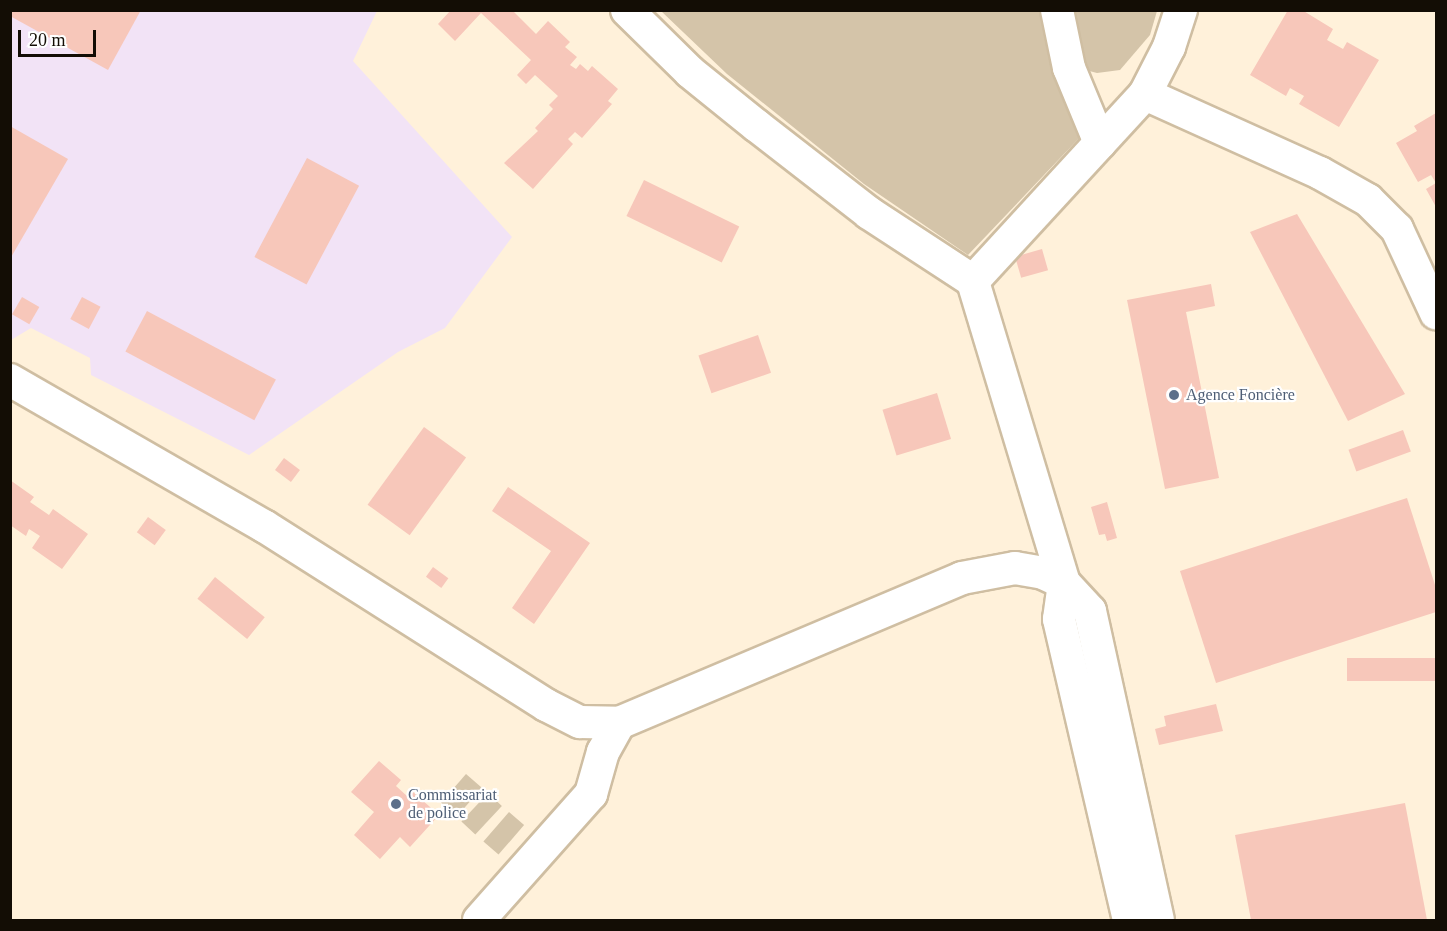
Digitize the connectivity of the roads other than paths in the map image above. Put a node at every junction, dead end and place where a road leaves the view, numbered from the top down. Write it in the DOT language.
graph roads {
  1 [pos="627,10"];
  2 [pos="1057,10"];
  3 [pos="1181,10"];
  4 [pos="1145,94"];
  5 [pos="1100,143"];
  6 [pos="973,281"];
  7 [pos="1437,313"];
  8 [pos="10,380"];
  9 [pos="1064,583"];
  10 [pos="619,723"];
  11 [pos="479,921"];
  12 [pos="1129,921"];
  13 [pos="1158,921"];
  1 -- 6 [label="street"];
  2 -- 5 [label="street"];
  3 -- 4 [label="street"];
  4 -- 5 [label="street"];
  4 -- 7 [label="street"];
  5 -- 6 [label="street"];
  6 -- 9 [label="street"];
  8 -- 10 [label="street"];
  9 -- 10 [label="street"];
  9 -- 12 [label="street"];
  9 -- 13 [label="street"];
  10 -- 11 [label="street"];
}
